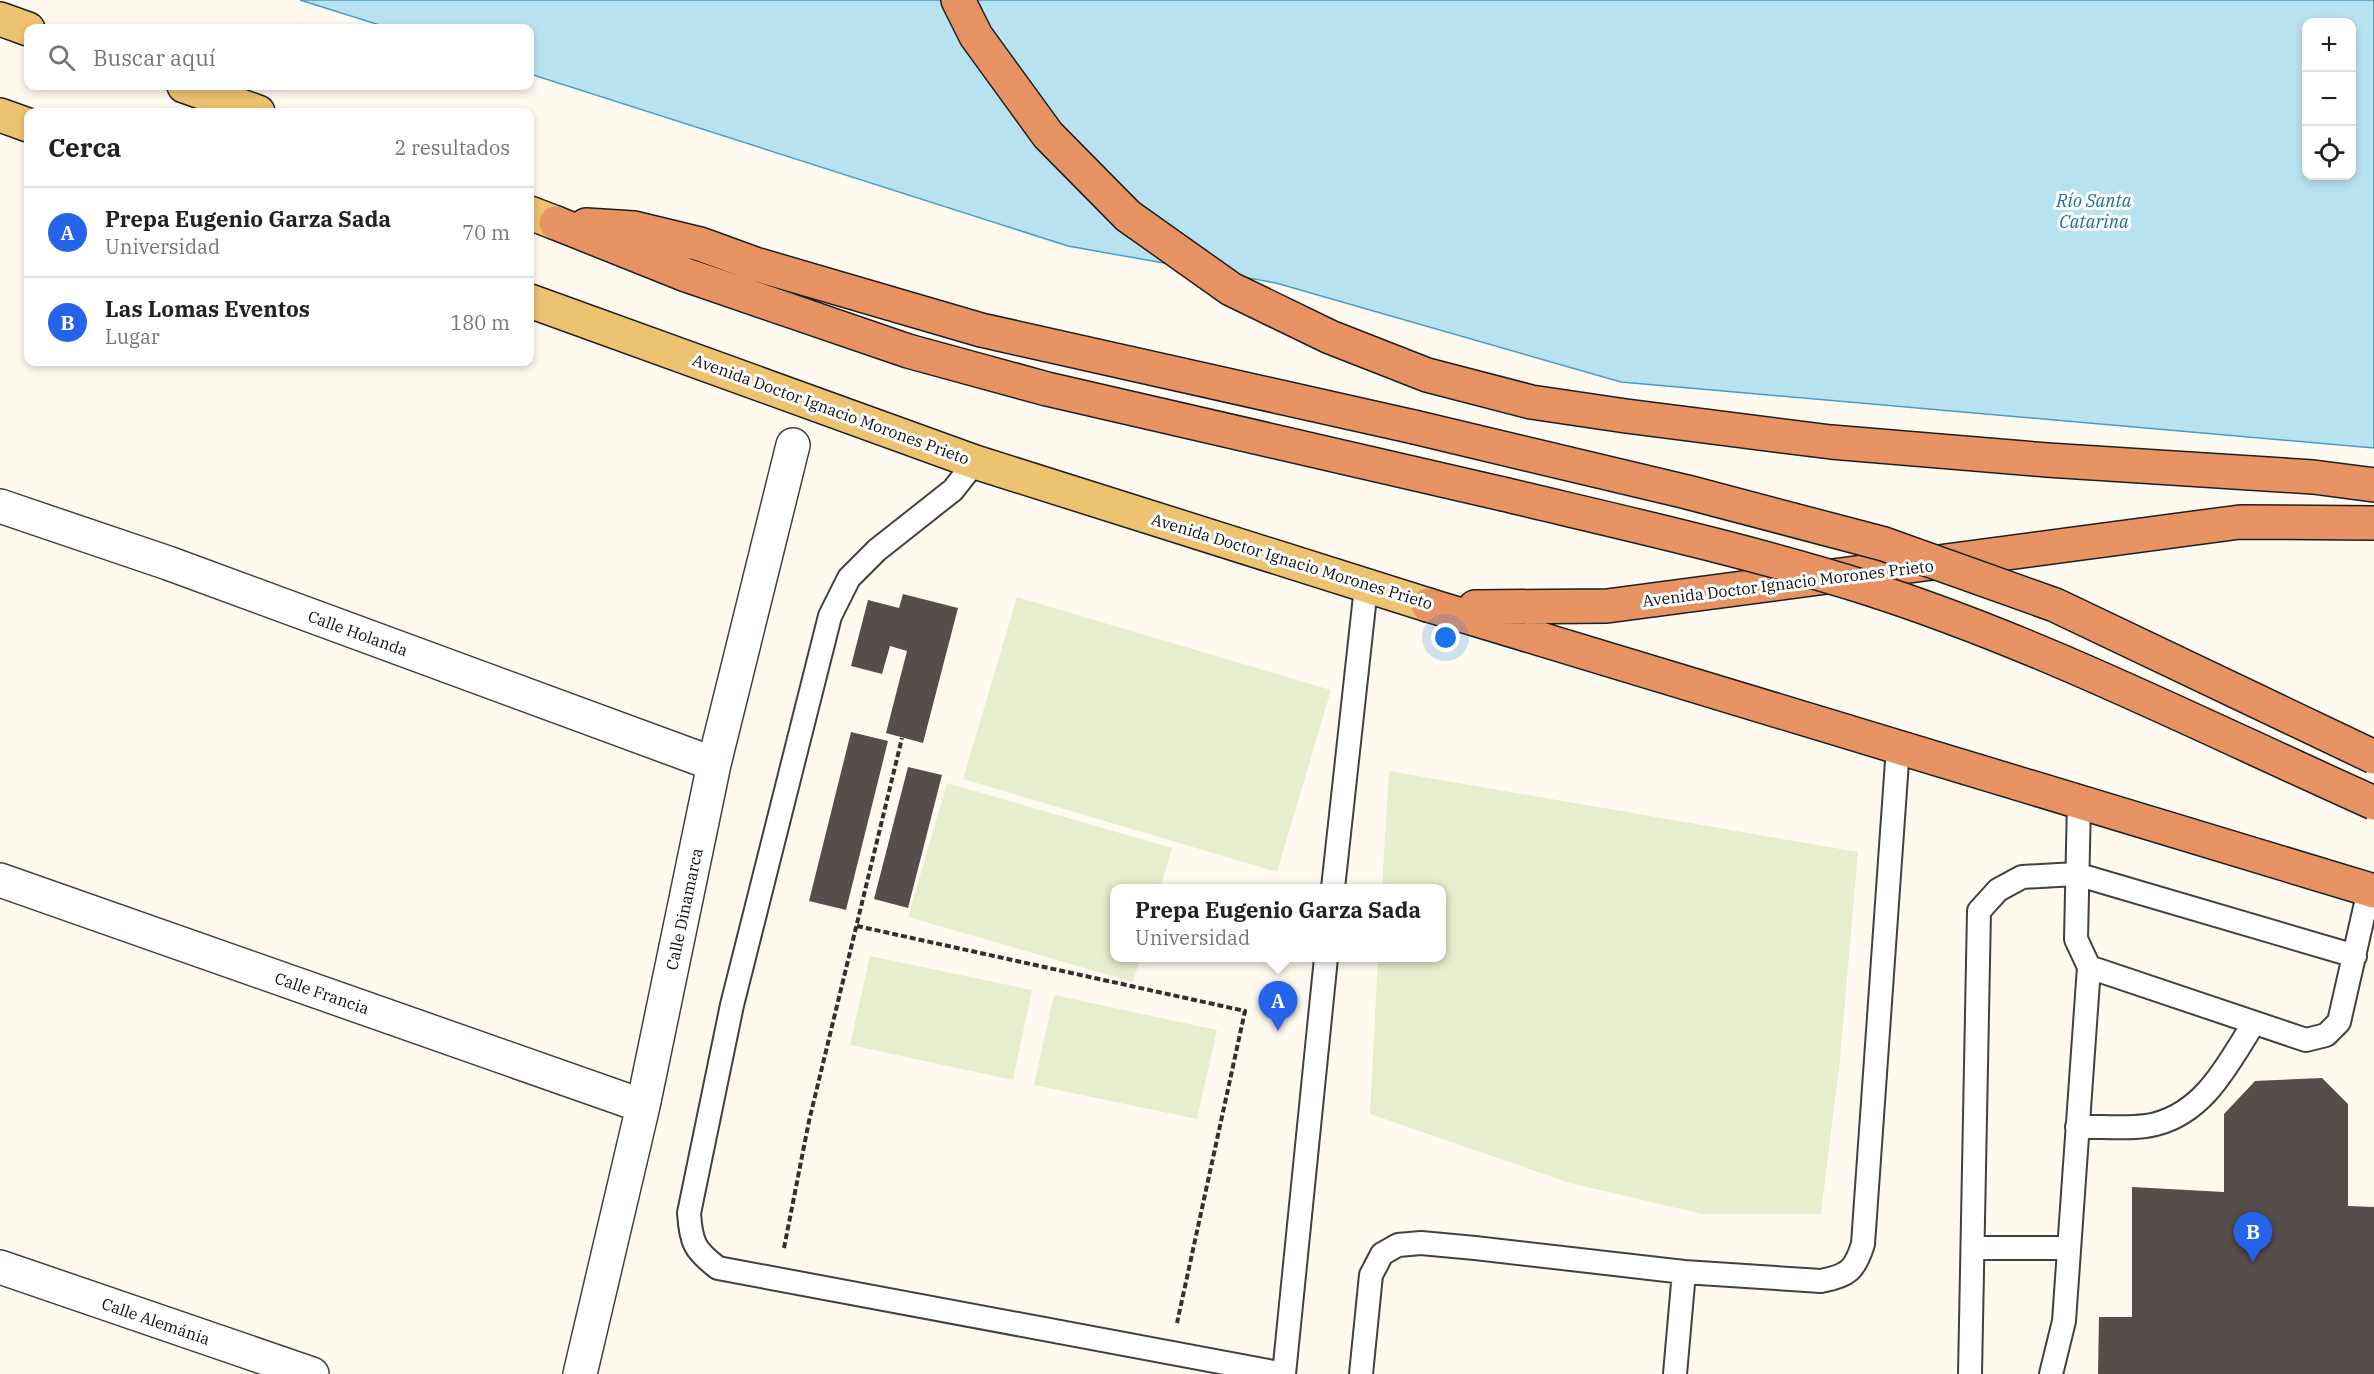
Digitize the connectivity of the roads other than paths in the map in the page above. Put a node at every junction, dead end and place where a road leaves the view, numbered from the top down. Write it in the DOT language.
graph roads {
  1 [pos="958,0"];
  2 [pos="0,19"];
  3 [pos="24,28"];
  4 [pos="195,90"];
  5 [pos="247,108"];
  6 [pos="0,116"];
  7 [pos="24,124"];
  8 [pos="543,218"];
  9 [pos="534,302"];
  10 [pos="793,446"];
  11 [pos="975,462"];
  12 [pos="2374,485"];
  13 [pos="0,506"];
  14 [pos="2374,523"];
  15 [pos="1366,587"];
  16 [pos="1428,605"];
  17 [pos="1898,747"];
  18 [pos="2374,757"];
  19 [pos="714,764"];
  20 [pos="2079,801"];
  21 [pos="2374,803"];
  22 [pos="2076,874"];
  23 [pos="0,880"];
  24 [pos="1333,884"];
  25 [pos="2372,890"];
  26 [pos="2355,956"];
  27 [pos="1325,962"];
  28 [pos="2089,966"];
  29 [pos="2254,1023"];
  30 [pos="644,1106"];
  31 [pos="2077,1127"];
  32 [pos="1973,1248"];
  33 [pos="2069,1248"];
  34 [pos="0,1267"];
  35 [pos="1684,1272"];
  36 [pos="312,1374"];
  37 [pos="580,1374"];
  38 [pos="1284,1374"];
  39 [pos="1361,1374"];
  40 [pos="1675,1374"];
  41 [pos="1970,1374"];
  42 [pos="2051,1374"];
  1 -- 12 [label="highway"];
  2 -- 3 [label="main road"];
  4 -- 5 [label="main road"];
  6 -- 7 [label="main road"];
  8 -- 18 [label="highway, bridge"];
  8 -- 21 [label="highway, bridge"];
  9 -- 11 [label="main road, Avenida Doctor Ignacio Morones Prieto"];
  10 -- 19 [label="street, Calle Dinamarca"];
  11 -- 15 [label="main road, Avenida Doctor Ignacio Morones Prieto"];
  11 -- 38 [label="lane"];
  13 -- 19 [label="street, Calle Holanda"];
  14 -- 16 [label="highway, Avenida Doctor Ignacio Morones Prieto"];
  15 -- 16 [label="main road, Avenida Doctor Ignacio Morones Prieto"];
  15 -- 24 [label="lane"];
  16 -- 17 [label="highway"];
  17 -- 20 [label="highway"];
  17 -- 35 [label="lane"];
  19 -- 30 [label="street, Calle Dinamarca"];
  20 -- 22 [label="lane"];
  20 -- 25 [label="highway"];
  22 -- 26 [label="lane"];
  22 -- 28 [label="lane"];
  22 -- 32 [label="lane"];
  23 -- 30 [label="street, Calle Francia"];
  25 -- 26 [label="lane"];
  26 -- 29 [label="lane"];
  27 -- 38 [label="lane"];
  28 -- 29 [label="lane"];
  28 -- 31 [label="lane"];
  29 -- 31 [label="lane"];
  30 -- 37 [label="street, Calle Dinamarca"];
  31 -- 33 [label="lane"];
  32 -- 33 [label="lane"];
  32 -- 41 [label="lane"];
  33 -- 42 [label="lane"];
  34 -- 36 [label="street, Calle Alemánia"];
  35 -- 39 [label="lane"];
  35 -- 40 [label="lane"];
}
